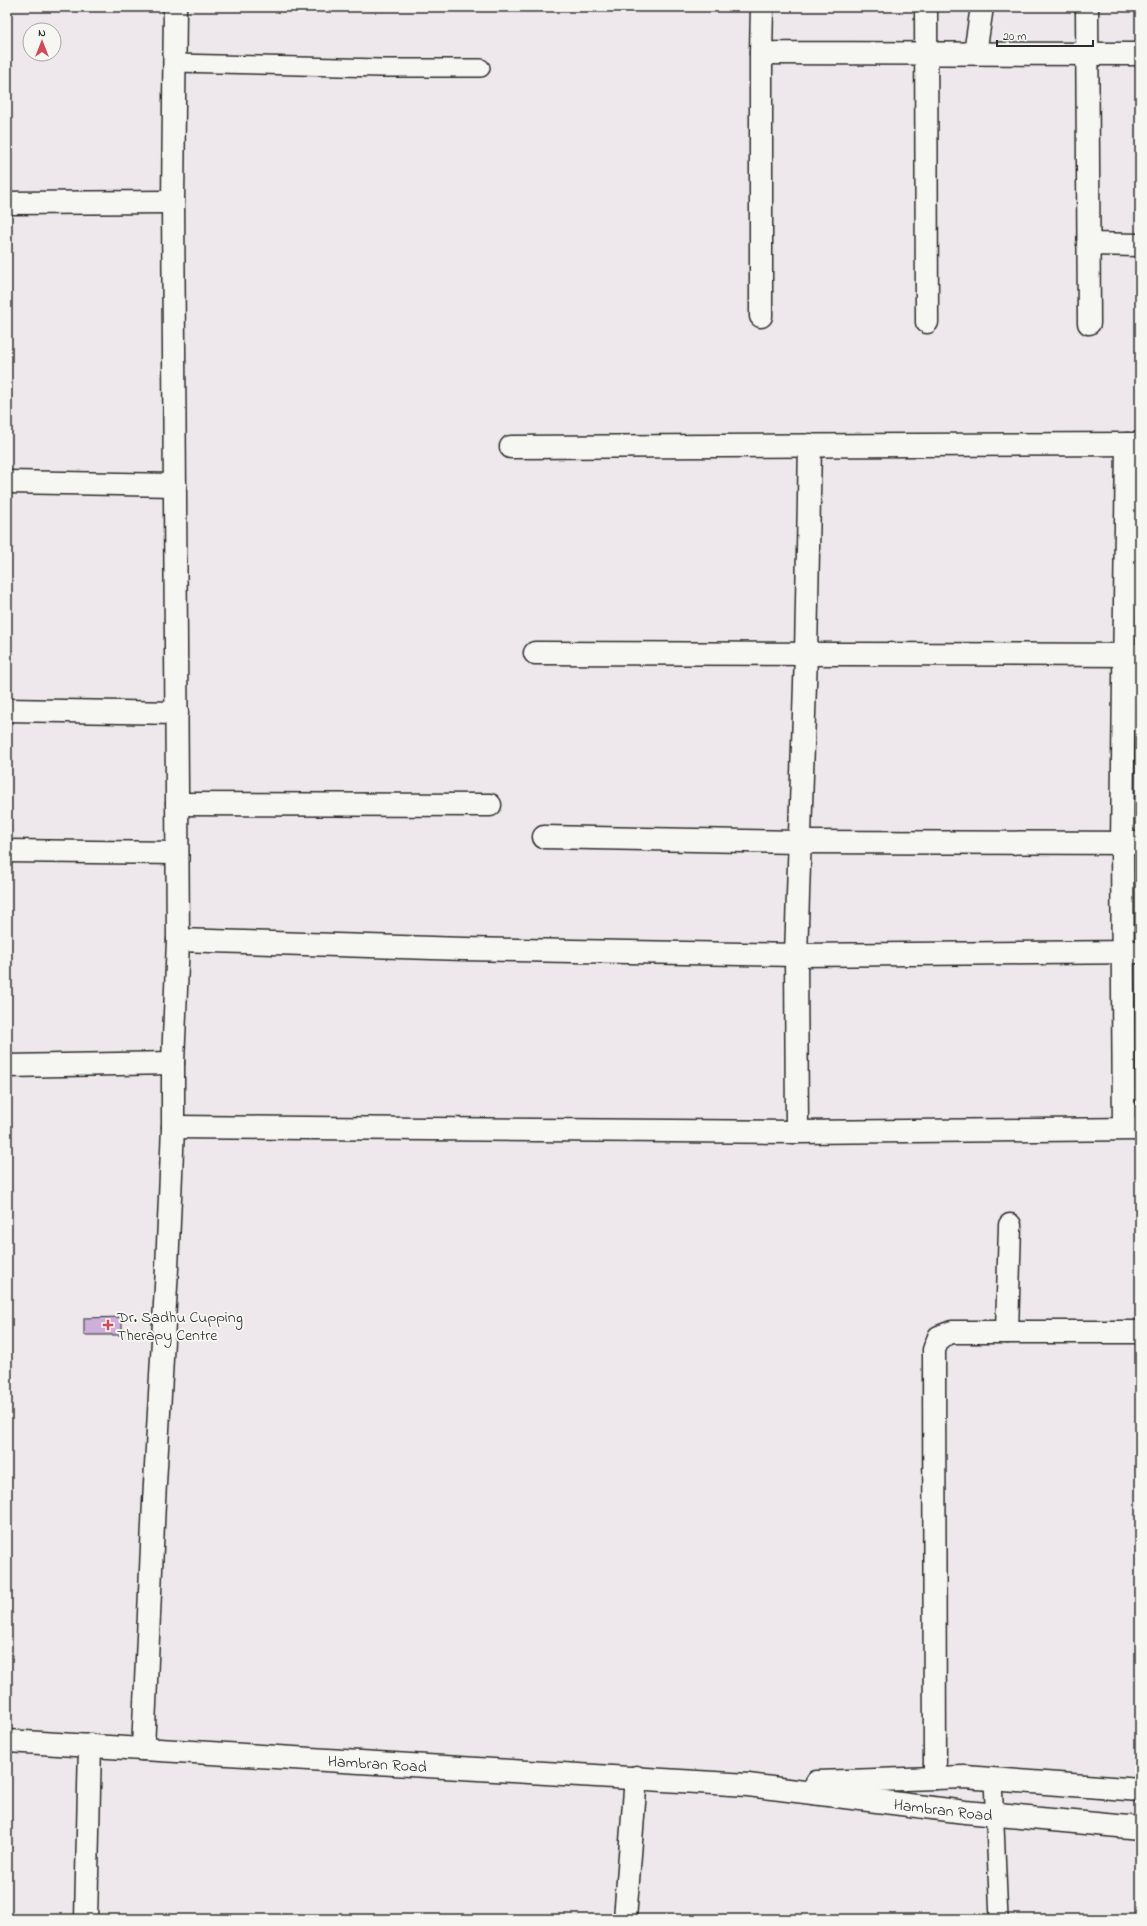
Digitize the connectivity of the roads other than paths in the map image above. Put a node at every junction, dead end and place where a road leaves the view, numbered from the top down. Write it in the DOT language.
graph roads {
  1 [pos="175,7"];
  2 [pos="762,7"];
  3 [pos="926,7"];
  4 [pos="982,7"];
  5 [pos="1087,7"];
  6 [pos="761,53"];
  7 [pos="976,53"];
  8 [pos="925,54"];
  9 [pos="1140,54"];
  10 [pos="1087,55"];
  11 [pos="175,63"];
  12 [pos="481,68"];
  13 [pos="173,202"];
  14 [pos="7,203"];
  15 [pos="1088,244"];
  16 [pos="1140,245"];
  17 [pos="761,316"];
  18 [pos="927,322"];
  19 [pos="1089,323"];
  20 [pos="1134,444"];
  21 [pos="511,446"];
  22 [pos="810,446"];
  23 [pos="7,482"];
  24 [pos="175,486"];
  25 [pos="535,653"];
  26 [pos="806,654"];
  27 [pos="1133,655"];
  28 [pos="7,710"];
  29 [pos="177,713"];
  30 [pos="177,804"];
  31 [pos="490,805"];
  32 [pos="544,837"];
  33 [pos="799,842"];
  34 [pos="1131,843"];
  35 [pos="7,851"];
  36 [pos="178,853"];
  37 [pos="178,940"];
  38 [pos="1132,952"];
  39 [pos="796,955"];
  40 [pos="173,1063"];
  41 [pos="7,1066"];
  42 [pos="173,1127"];
  43 [pos="1132,1129"];
  44 [pos="797,1132"];
  45 [pos="1010,1225"];
  46 [pos="1007,1332"];
  47 [pos="1140,1332"];
  48 [pos="7,1741"];
  49 [pos="90,1745"];
  50 [pos="144,1749"];
  51 [pos="636,1777"];
  52 [pos="935,1778"];
  53 [pos="993,1780"];
  54 [pos="748,1785"];
  55 [pos="1140,1790"];
  56 [pos="994,1814"];
  57 [pos="1140,1828"];
  58 [pos="86,1919"];
  59 [pos="625,1919"];
  60 [pos="999,1919"];
  1 -- 11 [label="street"];
  2 -- 6 [label="street"];
  3 -- 8 [label="street"];
  4 -- 7 [label="street"];
  5 -- 10 [label="street"];
  6 -- 8 [label="street"];
  6 -- 17 [label="street"];
  7 -- 8 [label="street"];
  7 -- 10 [label="street"];
  8 -- 18 [label="street"];
  9 -- 10 [label="street"];
  10 -- 15 [label="street"];
  11 -- 12 [label="lane"];
  11 -- 13 [label="street"];
  13 -- 14 [label="street"];
  13 -- 24 [label="street"];
  15 -- 16 [label="street"];
  15 -- 19 [label="street"];
  20 -- 22 [label="street"];
  20 -- 27 [label="street"];
  21 -- 22 [label="street"];
  22 -- 26 [label="street"];
  23 -- 24 [label="street"];
  24 -- 29 [label="street"];
  25 -- 26 [label="street"];
  26 -- 27 [label="street"];
  26 -- 33 [label="street"];
  27 -- 34 [label="street"];
  28 -- 29 [label="street"];
  29 -- 30 [label="street"];
  30 -- 31 [label="street"];
  30 -- 36 [label="street"];
  32 -- 33 [label="street"];
  33 -- 34 [label="street"];
  33 -- 39 [label="street"];
  34 -- 38 [label="street"];
  35 -- 36 [label="street"];
  36 -- 37 [label="street"];
  37 -- 39 [label="street"];
  37 -- 40 [label="street"];
  38 -- 39 [label="street"];
  38 -- 43 [label="street"];
  39 -- 44 [label="street"];
  40 -- 41 [label="street"];
  40 -- 42 [label="street"];
  42 -- 44 [label="street"];
  42 -- 50 [label="street"];
  43 -- 44 [label="street"];
  45 -- 46 [label="street"];
  46 -- 47 [label="street"];
  46 -- 52 [label="street"];
  48 -- 49 [label="street, Hambran Road"];
  49 -- 50 [label="street, Hambran Road"];
  49 -- 58 [label="street"];
  50 -- 51 [label="street, Hambran Road"];
  51 -- 54 [label="street, Hambran Road"];
  51 -- 59 [label="street"];
  52 -- 53 [label="street, Hambran Road"];
  52 -- 54 [label="street, Hambran Road"];
  53 -- 55 [label="street, Hambran Road"];
  53 -- 56 [label="lane"];
  54 -- 56 [label="street, Hambran Road"];
  56 -- 57 [label="street, Hambran Road"];
  56 -- 60 [label="lane"];
}
